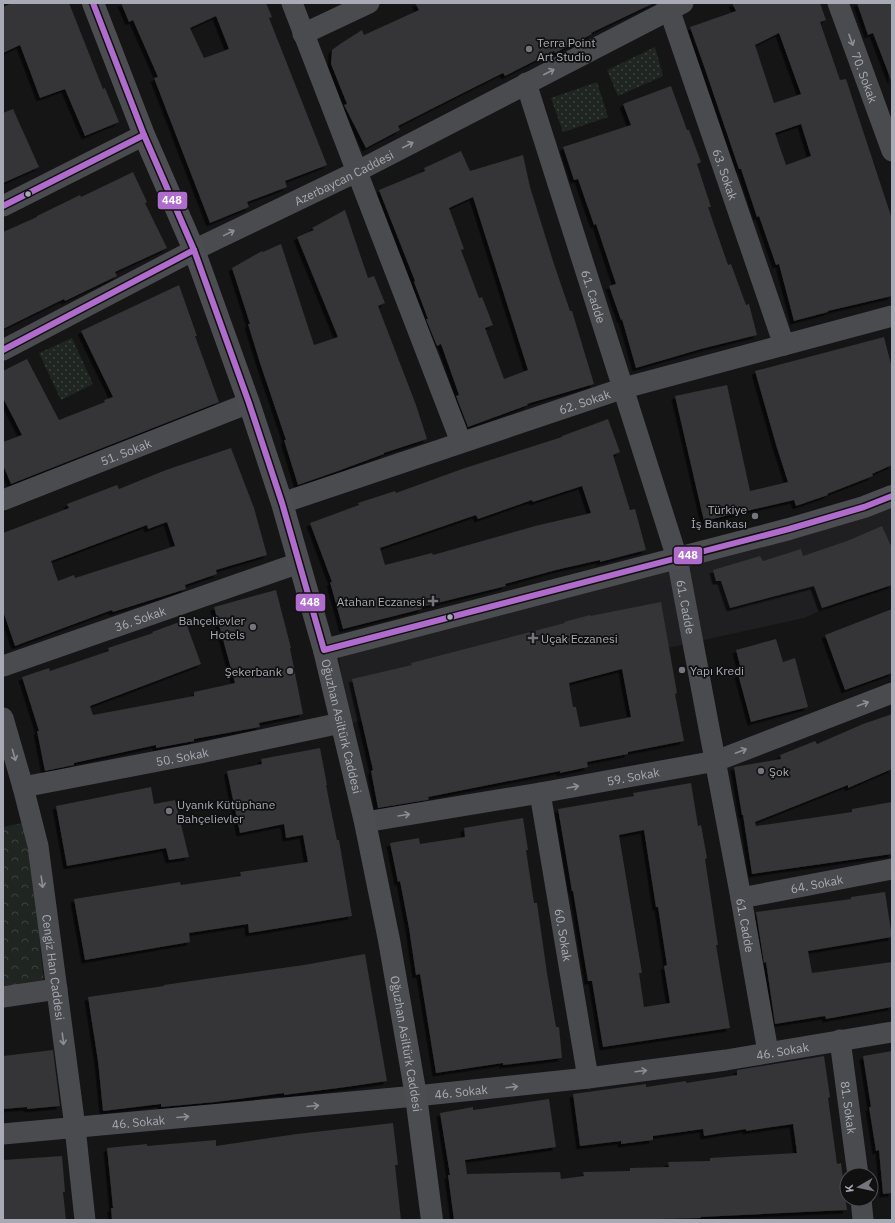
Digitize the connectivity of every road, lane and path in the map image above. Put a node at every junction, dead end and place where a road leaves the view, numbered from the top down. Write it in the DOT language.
graph roads {
  1 [pos="92,3"];
  2 [pos="292,3"];
  3 [pos="369,3"];
  4 [pos="838,3"];
  5 [pos="673,5"];
  6 [pos="303,34"];
  7 [pos="526,83"];
  8 [pos="144,135"];
  9 [pos="891,143"];
  10 [pos="356,172"];
  11 [pos="3,206"];
  12 [pos="194,250"];
  13 [pos="892,316"];
  14 [pos="784,345"];
  15 [pos="3,350"];
  16 [pos="624,388"];
  17 [pos="249,403"];
  18 [pos="461,442"];
  19 [pos="892,496"];
  20 [pos="3,500"];
  21 [pos="282,503"];
  22 [pos="677,558"];
  23 [pos="300,563"];
  24 [pos="324,650"];
  25 [pos="3,666"];
  26 [pos="892,693"];
  27 [pos="3,718"];
  28 [pos="341,723"];
  29 [pos="716,761"];
  30 [pos="23,787"];
  31 [pos="540,793"];
  32 [pos="365,822"];
  33 [pos="892,869"];
  34 [pos="741,898"];
  35 [pos="57,989"];
  36 [pos="3,997"];
  37 [pos="892,1032"];
  38 [pos="840,1040"];
  39 [pos="768,1052"];
  40 [pos="588,1078"];
  41 [pos="416,1096"];
  42 [pos="75,1127"];
  43 [pos="3,1134"];
  44 [pos="857,1167"];
  45 [pos="862,1207"];
  46 [pos="85,1220"];
  47 [pos="432,1220"];
  48 [pos="863,1220"];
  1 -- 8 [label="main road, Oğuzhan Asiltürk Caddesi"];
  2 -- 6 [label="street"];
  3 -- 6 [label="street"];
  4 -- 9 [label="street, 70. Sokak, one-way"];
  7 -- 5 [label="street, Azerbaycan Caddesi, one-way"];
  5 -- 14 [label="street, 63. Sokak"];
  6 -- 10 [label="street"];
  10 -- 7 [label="street, Azerbaycan Caddesi, one-way"];
  7 -- 16 [label="street, 61. Cadde"];
  8 -- 11 [label="street"];
  8 -- 12 [label="main road, Oğuzhan Asiltürk Caddesi"];
  12 -- 10 [label="street, Azerbaycan Caddesi, one-way"];
  10 -- 18 [label="street"];
  12 -- 15 [label="street, Azerbaycan Caddesi"];
  12 -- 17 [label="main road, Oğuzhan Asiltürk Caddesi"];
  13 -- 14 [label="street, 62. Sokak"];
  14 -- 16 [label="street, 62. Sokak"];
  16 -- 18 [label="street, 62. Sokak"];
  16 -- 22 [label="street, 61. Cadde"];
  17 -- 20 [label="street, 51. Sokak"];
  17 -- 21 [label="main road, Oğuzhan Asiltürk Caddesi"];
  18 -- 21 [label="street, 62. Sokak"];
  19 -- 22 [label="main road"];
  21 -- 23 [label="main road, Oğuzhan Asiltürk Caddesi"];
  22 -- 24 [label="main road"];
  22 -- 29 [label="street, 61. Cadde"];
  23 -- 24 [label="main road, Oğuzhan Asiltürk Caddesi"];
  23 -- 25 [label="street, 36. Sokak"];
  24 -- 28 [label="main road, Oğuzhan Asiltürk Caddesi"];
  29 -- 26 [label="street, 59. Sokak, one-way"];
  27 -- 30 [label="street, Cengiz Han Caddesi, one-way"];
  28 -- 30 [label="street, 50. Sokak"];
  28 -- 32 [label="main road, Oğuzhan Asiltürk Caddesi"];
  31 -- 29 [label="street, 59. Sokak, one-way"];
  29 -- 34 [label="street, 61. Cadde"];
  30 -- 35 [label="street, Cengiz Han Caddesi, one-way"];
  32 -- 31 [label="street, 59. Sokak, one-way"];
  31 -- 40 [label="street, 60. Sokak"];
  32 -- 41 [label="main road, Oğuzhan Asiltürk Caddesi"];
  33 -- 34 [label="street, 64. Sokak"];
  34 -- 39 [label="street, 61. Cadde"];
  35 -- 36 [label="street"];
  35 -- 42 [label="street, Cengiz Han Caddesi, one-way"];
  37 -- 38 [label="street, 46. Sokak"];
  38 -- 39 [label="street, 46. Sokak"];
  38 -- 44 [label="street, 81. Sokak"];
  40 -- 39 [label="street, 46. Sokak, one-way"];
  41 -- 40 [label="street, 46. Sokak, one-way"];
  42 -- 41 [label="street, 46. Sokak, one-way"];
  41 -- 47 [label="main road, Oğuzhan Asiltürk Caddesi"];
  42 -- 43 [label="street, 46. Sokak"];
  42 -- 46 [label="street, Cengiz Han Caddesi"];
  45 -- 48 [label="street"];
}
